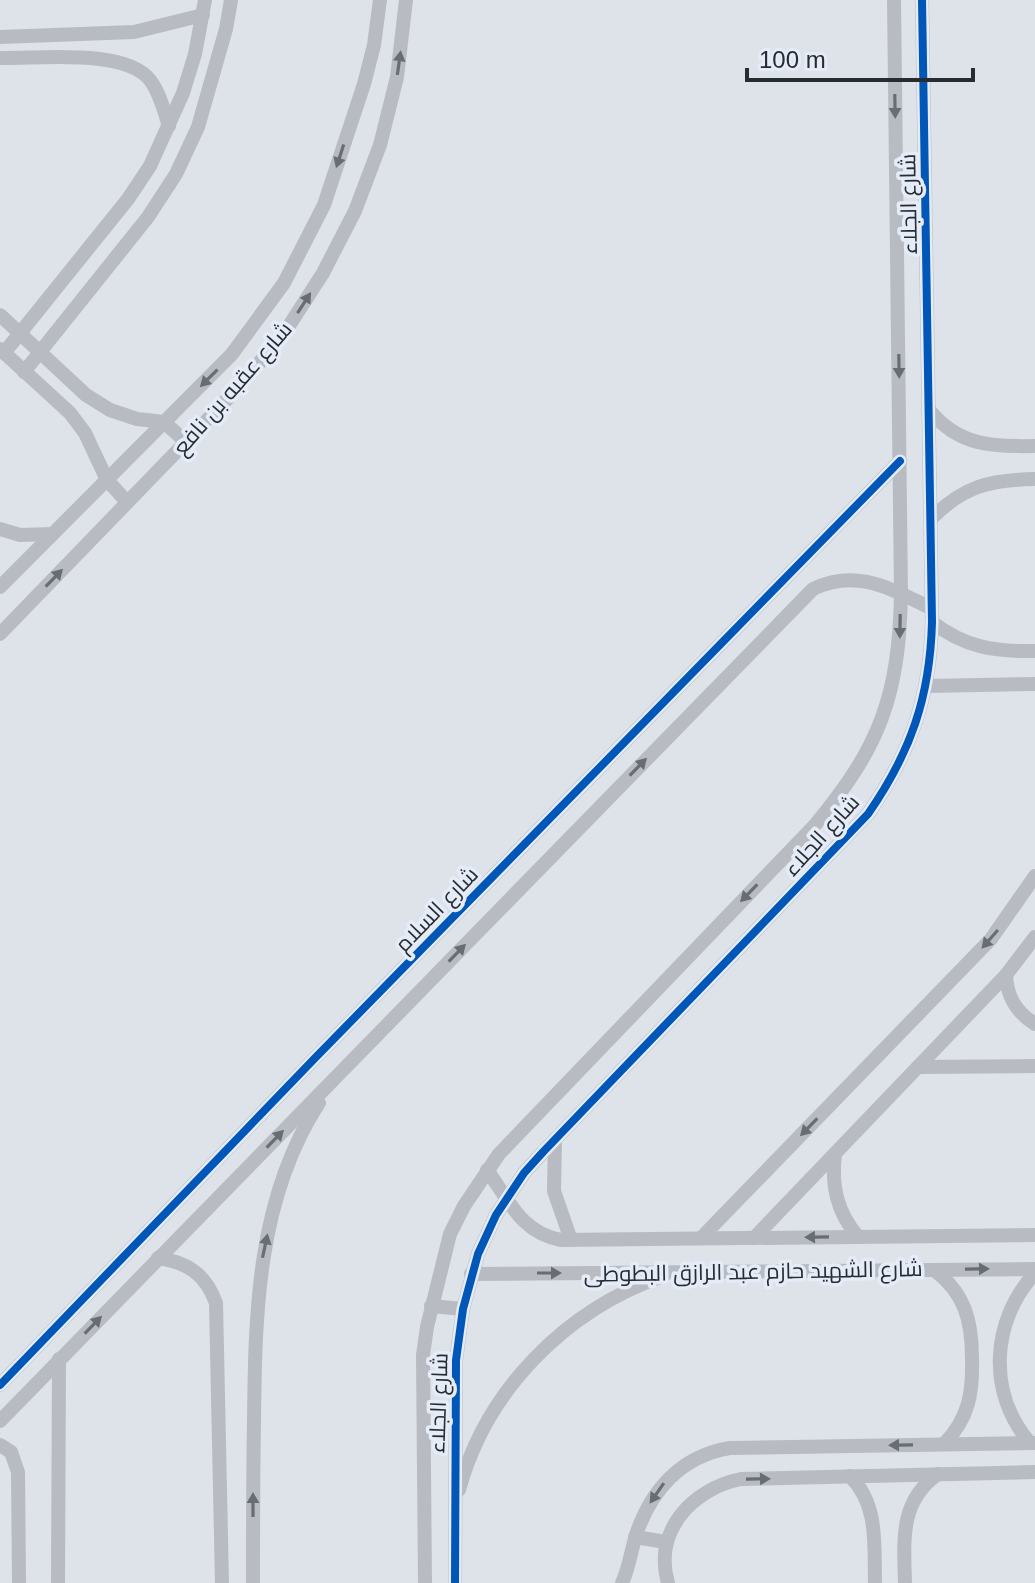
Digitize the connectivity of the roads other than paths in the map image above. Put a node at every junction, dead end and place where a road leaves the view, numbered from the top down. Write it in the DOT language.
graph roads {
  1 [pos="231,0"];
  2 [pos="380,0"];
  3 [pos="406,0"];
  4 [pos="894,0"];
  5 [pos="922,0"];
  6 [pos="204,8"];
  7 [pos="0,37"];
  8 [pos="0,58"];
  9 [pos="169,126"];
  10 [pos="0,315"];
  11 [pos="20,334"];
  12 [pos="2,351"];
  13 [pos="39,353"];
  14 [pos="24,372"];
  15 [pos="930,411"];
  16 [pos="164,422"];
  17 [pos="186,442"];
  18 [pos="1035,446"];
  19 [pos="900,461"];
  20 [pos="1035,479"];
  21 [pos="107,480"];
  22 [pos="127,502"];
  23 [pos="931,519"];
  24 [pos="0,529"];
  25 [pos="53,534"];
  26 [pos="0,587"];
  27 [pos="901,594"];
  28 [pos="932,615"];
  29 [pos="0,634"];
  30 [pos="1035,651"];
  31 [pos="1035,684"];
  32 [pos="927,686"];
  33 [pos="1035,876"];
  34 [pos="1035,937"];
  35 [pos="1006,975"];
  36 [pos="1035,1024"];
  37 [pos="316,1057"];
  38 [pos="1035,1066"];
  39 [pos="918,1067"];
  40 [pos="336,1076"];
  41 [pos="555,1140"];
  42 [pos="835,1154"];
  43 [pos="487,1170"];
  44 [pos="507,1196"];
  45 [pos="1035,1235"];
  46 [pos="858,1237"];
  47 [pos="701,1238"];
  48 [pos="754,1238"];
  49 [pos="571,1240"];
  50 [pos="158,1258"];
  51 [pos="934,1270"];
  52 [pos="1035,1271"];
  53 [pos="674,1273"];
  54 [pos="471,1274"];
  55 [pos="431,1306"];
  56 [pos="463,1309"];
  57 [pos="59,1359"];
  58 [pos="0,1385"];
  59 [pos="0,1421"];
  60 [pos="1033,1443"];
  61 [pos="944,1444"];
  62 [pos="0,1445"];
  63 [pos="1035,1472"];
  64 [pos="938,1474"];
  65 [pos="850,1476"];
  66 [pos="454,1510"];
  67 [pos="635,1537"];
  68 [pos="666,1542"];
  69 [pos="425,1582"];
  70 [pos="456,1582"];
  71 [pos="19,1583"];
  72 [pos="58,1583"];
  73 [pos="222,1583"];
  74 [pos="253,1583"];
  75 [pos="622,1583"];
  76 [pos="668,1583"];
  77 [pos="875,1583"];
  78 [pos="905,1583"];
  1 -- 13 [label="street"];
  2 -- 16 [label="street, شارع عقبه بن نافع, one-way"];
  17 -- 3 [label="street, شارع عقبه بن نافع, one-way"];
  4 -- 19 [label="street, شارع الجلاء, one-way"];
  5 -- 15 [label="street, شارع الجلاء"];
  6 -- 7 [label="street"];
  6 -- 9 [label="street"];
  8 -- 9 [label="street"];
  9 -- 11 [label="street"];
  10 -- 11 [label="street"];
  11 -- 12 [label="street"];
  11 -- 13 [label="street"];
  12 -- 14 [label="street"];
  13 -- 14 [label="street"];
  13 -- 16 [label="street"];
  14 -- 21 [label="street"];
  15 -- 18 [label="street"];
  15 -- 23 [label="street, شارع الجلاء"];
  16 -- 17 [label="street"];
  16 -- 21 [label="street, شارع عقبه بن نافع"];
  17 -- 22 [label="street, شارع عقبه بن نافع"];
  19 -- 27 [label="street, شارع الجلاء"];
  19 -- 37 [label="street, شارع السلام"];
  20 -- 23 [label="street"];
  21 -- 22 [label="street"];
  21 -- 25 [label="street, شارع عقبه بن نافع"];
  29 -- 22 [label="street, شارع عقبه بن نافع, one-way"];
  23 -- 28 [label="street, شارع الجلاء"];
  24 -- 25 [label="street"];
  25 -- 26 [label="street, شارع عقبه بن نافع"];
  27 -- 28 [label="street, شارع السلام"];
  40 -- 27 [label="street, شارع السلام, one-way"];
  27 -- 43 [label="street, شارع الجلاء, one-way"];
  28 -- 30 [label="street, شارع السلام"];
  28 -- 32 [label="street, شارع الجلاء"];
  31 -- 32 [label="street"];
  32 -- 41 [label="street, شارع الجلاء"];
  33 -- 47 [label="street, one-way"];
  34 -- 35 [label="street"];
  35 -- 36 [label="street"];
  35 -- 39 [label="street"];
  37 -- 40 [label="street"];
  37 -- 58 [label="street, شارع السلام"];
  38 -- 39 [label="street"];
  39 -- 42 [label="street"];
  50 -- 40 [label="street, شارع السلام, one-way"];
  74 -- 40 [label="street, one-way"];
  41 -- 44 [label="street, شارع الجلاء"];
  41 -- 49 [label="street"];
  42 -- 46 [label="street"];
  42 -- 48 [label="street"];
  43 -- 44 [label="street, شارع الشهيد حازم عبد الرازق البطوطى"];
  43 -- 55 [label="street, شارع الجلاء"];
  44 -- 49 [label="street, شارع الشهيد حازم عبد الرازق البطوطى"];
  44 -- 54 [label="street, شارع الجلاء"];
  45 -- 46 [label="street, شارع الشهيد حازم عبد الرازق البطوطى"];
  46 -- 48 [label="street, شارع الشهيد حازم عبد الرازق البطوطى, one-way"];
  47 -- 48 [label="street, شارع الشهيد حازم عبد الرازق البطوطى"];
  47 -- 49 [label="street, شارع الشهيد حازم عبد الرازق البطوطى"];
  57 -- 50 [label="street, شارع السلام, one-way"];
  50 -- 73 [label="street"];
  51 -- 52 [label="street, شارع الشهيد حازم عبد الرازق البطوطى, one-way"];
  51 -- 53 [label="street, شارع الشهيد حازم عبد الرازق البطوطى"];
  51 -- 61 [label="street"];
  52 -- 60 [label="street"];
  54 -- 53 [label="street, شارع الشهيد حازم عبد الرازق البطوطى, one-way"];
  53 -- 66 [label="street"];
  54 -- 56 [label="street, شارع الجلاء"];
  55 -- 56 [label="street"];
  55 -- 69 [label="street, شارع الجلاء"];
  56 -- 66 [label="street, شارع الجلاء"];
  57 -- 59 [label="street, شارع السلام"];
  57 -- 72 [label="street"];
  60 -- 61 [label="street"];
  61 -- 67 [label="street, one-way"];
  62 -- 71 [label="street"];
  63 -- 64 [label="street"];
  64 -- 65 [label="street"];
  64 -- 78 [label="street"];
  68 -- 65 [label="street, one-way"];
  65 -- 77 [label="street"];
  66 -- 70 [label="street, شارع الجلاء"];
  67 -- 68 [label="street"];
  67 -- 75 [label="street"];
  68 -- 76 [label="street"];
  69 -- 70 [label="street"];
}
